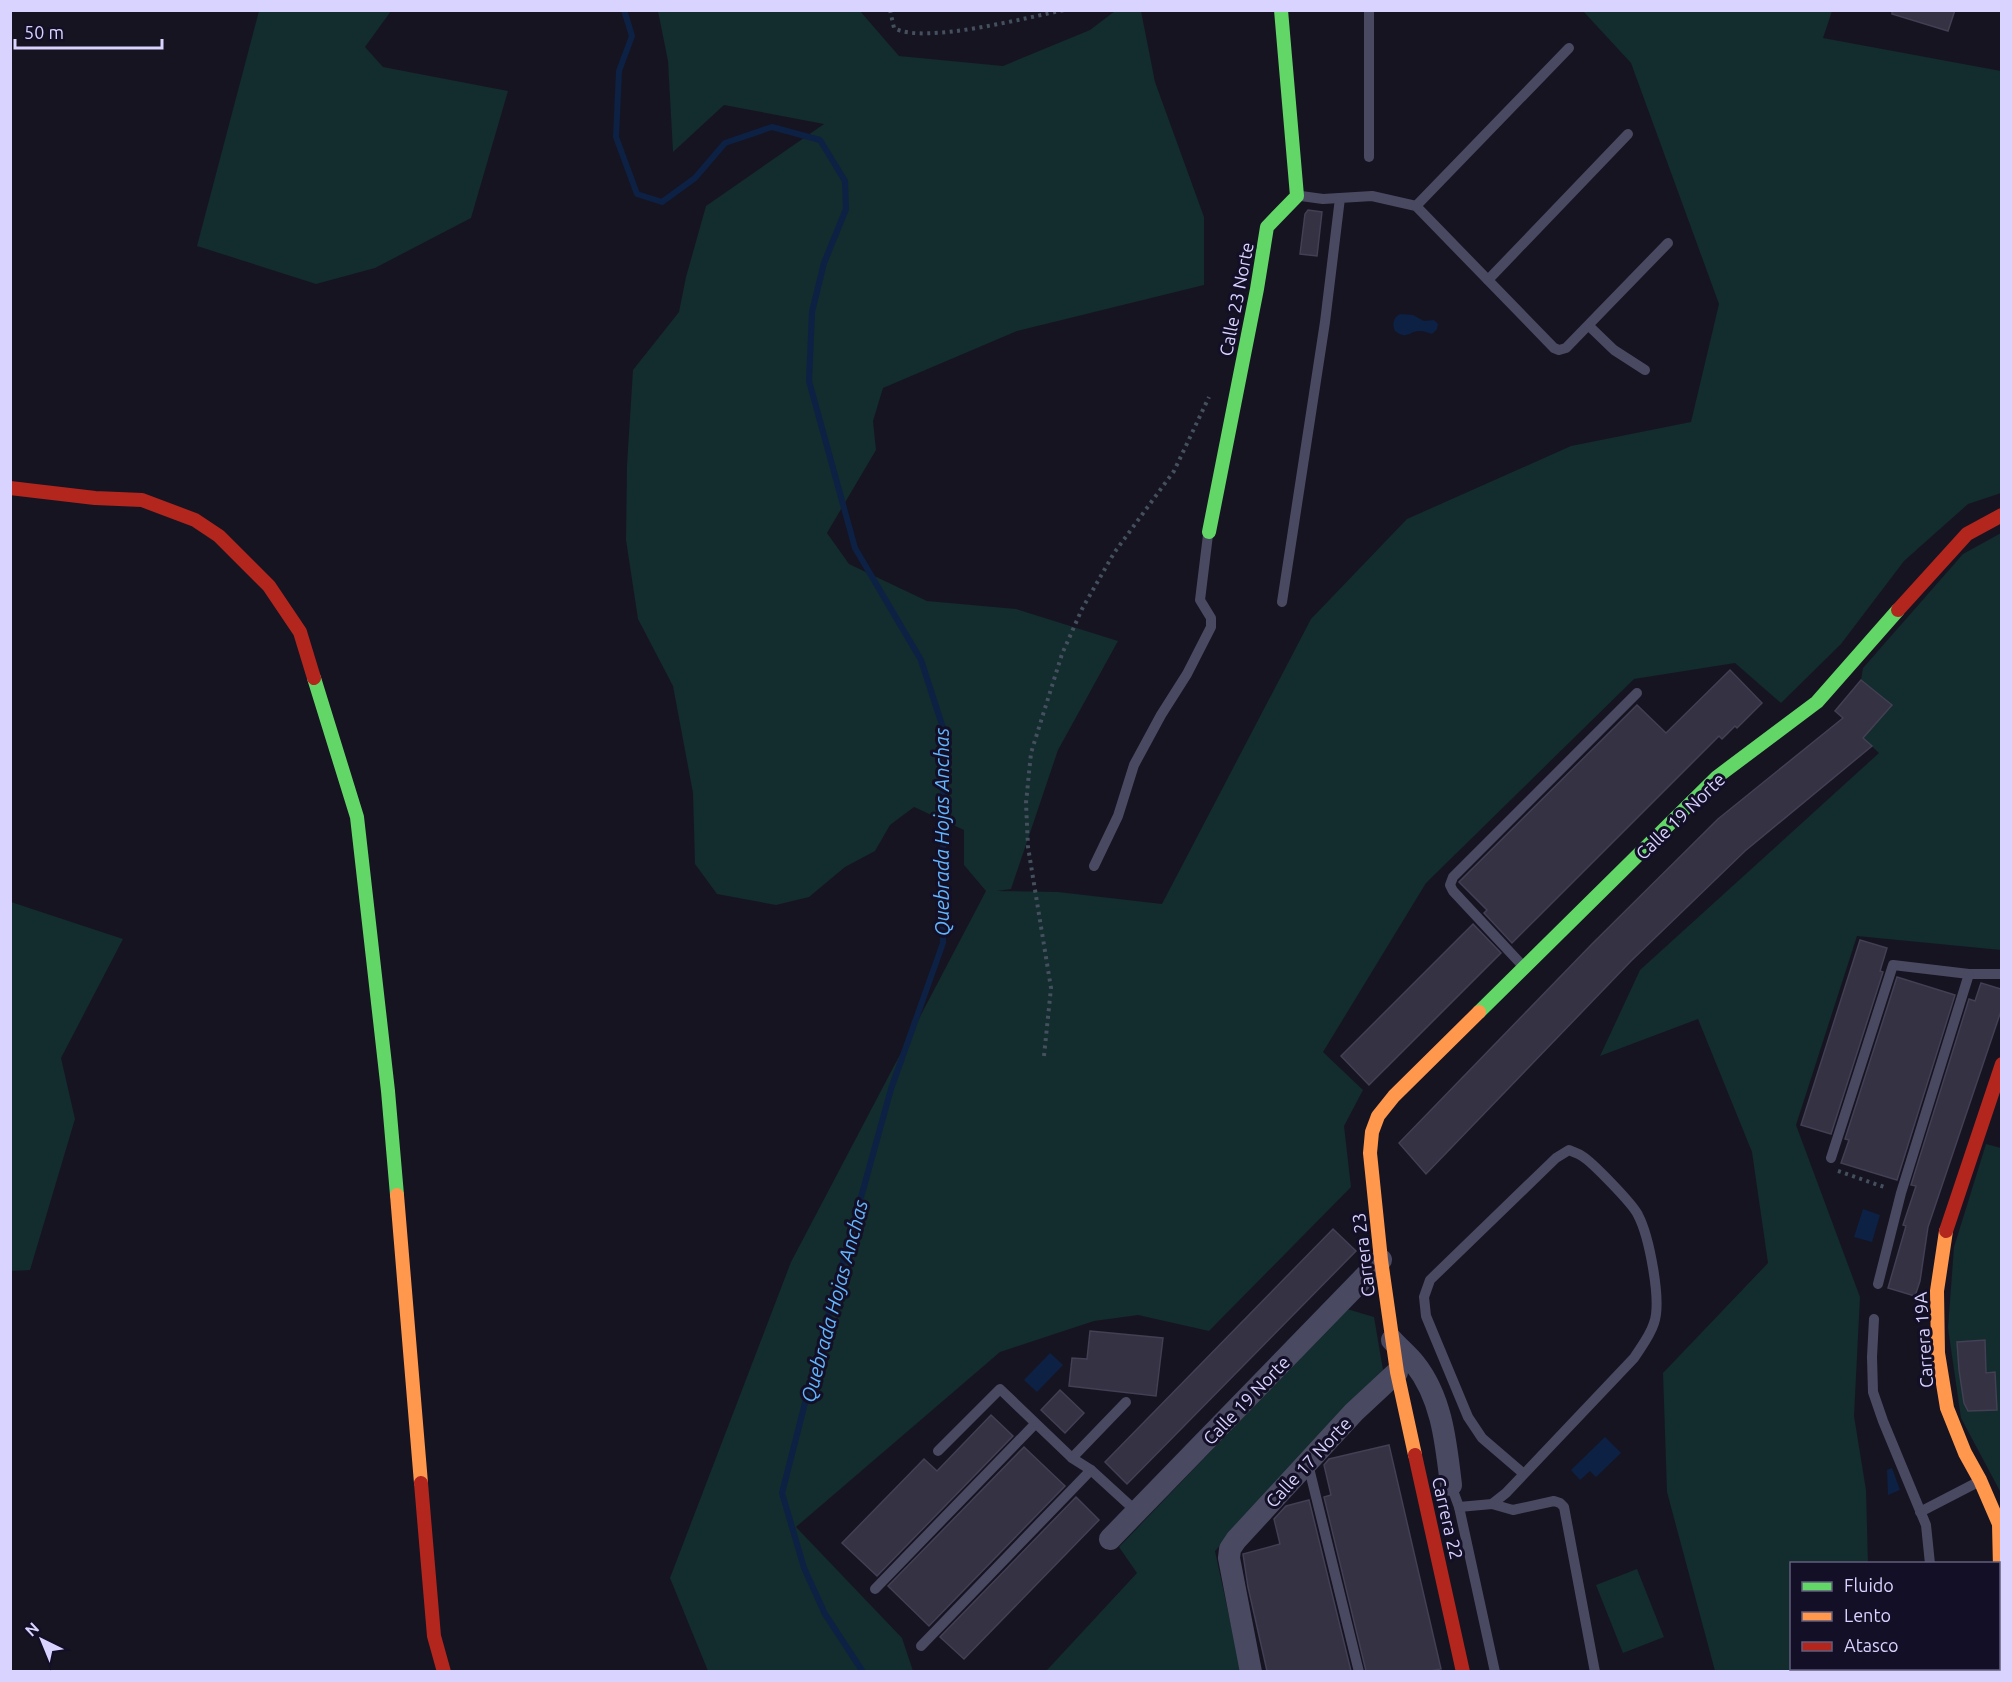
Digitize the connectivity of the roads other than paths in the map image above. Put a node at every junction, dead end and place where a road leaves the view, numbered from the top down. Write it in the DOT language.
graph roads {
  1 [pos="1281,10"];
  2 [pos="1369,10"];
  3 [pos="1569,48"];
  4 [pos="1628,134"];
  5 [pos="1369,157"];
  6 [pos="1297,196"];
  7 [pos="1340,198"];
  8 [pos="1416,206"];
  9 [pos="1668,243"];
  10 [pos="1488,280"];
  11 [pos="1588,326"];
  12 [pos="1645,370"];
  13 [pos="10,488"];
  14 [pos="2001,515"];
  15 [pos="1209,532"];
  16 [pos="1282,602"];
  17 [pos="1637,693"];
  18 [pos="1094,866"];
  19 [pos="1526,969"];
  20 [pos="1969,974"];
  21 [pos="2001,975"];
  22 [pos="2001,1064"];
  23 [pos="1372,1132"];
  24 [pos="1831,1158"];
  25 [pos="1382,1260"];
  26 [pos="1878,1284"];
  27 [pos="1874,1319"];
  28 [pos="1392,1340"];
  29 [pos="1396,1372"];
  30 [pos="1126,1402"];
  31 [pos="1035,1424"];
  32 [pos="938,1451"];
  33 [pos="1072,1458"];
  34 [pos="1308,1464"];
  35 [pos="1091,1470"];
  36 [pos="1524,1474"];
  37 [pos="1980,1480"];
  38 [pos="1451,1485"];
  39 [pos="1492,1504"];
  40 [pos="1459,1507"];
  41 [pos="1137,1512"];
  42 [pos="1920,1512"];
  43 [pos="1110,1539"];
  44 [pos="1930,1562"];
  45 [pos="2000,1562"];
  46 [pos="2000,1569"];
  47 [pos="875,1589"];
  48 [pos="2001,1614"];
  49 [pos="921,1646"];
  50 [pos="444,1671"];
  51 [pos="1251,1671"];
  52 [pos="1359,1671"];
  53 [pos="1463,1671"];
  54 [pos="1495,1671"];
  55 [pos="1595,1671"];
  1 -- 6 [label="street"];
  2 -- 5 [label="lane"];
  3 -- 8 [label="lane"];
  4 -- 10 [label="lane"];
  6 -- 7 [label="lane"];
  6 -- 15 [label="street, Calle 23 Norte"];
  7 -- 8 [label="lane"];
  7 -- 16 [label="lane"];
  8 -- 10 [label="lane"];
  9 -- 11 [label="lane"];
  10 -- 11 [label="lane"];
  11 -- 12 [label="lane"];
  13 -- 50 [label="street"];
  14 -- 19 [label="street, Calle 19 Norte"];
  15 -- 18 [label="lane"];
  17 -- 19 [label="lane"];
  19 -- 23 [label="street, Calle 19 Norte"];
  20 -- 21 [label="lane"];
  20 -- 24 [label="lane"];
  20 -- 26 [label="lane"];
  22 -- 37 [label="street, Carrera 19A"];
  23 -- 25 [label="street, Carrera 23"];
  25 -- 28 [label="street, Carrera 23"];
  25 -- 41 [label="street, Calle 19 Norte"];
  27 -- 42 [label="lane"];
  28 -- 29 [label="street, Carrera 23"];
  28 -- 38 [label="street"];
  29 -- 34 [label="street, Calle 17 Norte"];
  29 -- 53 [label="street, Carrera 22"];
  30 -- 33 [label="lane"];
  31 -- 32 [label="lane"];
  31 -- 33 [label="lane"];
  31 -- 47 [label="lane"];
  33 -- 35 [label="lane"];
  34 -- 51 [label="street, Calle 17 Norte"];
  34 -- 52 [label="lane"];
  35 -- 41 [label="lane"];
  35 -- 49 [label="lane"];
  36 -- 36 [label="lane"];
  36 -- 39 [label="lane"];
  37 -- 42 [label="lane"];
  37 -- 45 [label="street, Carrera 19A"];
  38 -- 40 [label="lane"];
  39 -- 40 [label="lane"];
  39 -- 55 [label="lane"];
  40 -- 54 [label="lane"];
  41 -- 43 [label="street, Calle 19 Norte"];
  42 -- 44 [label="lane"];
  46 -- 48 [label="street, Carrera 19A"];
}
